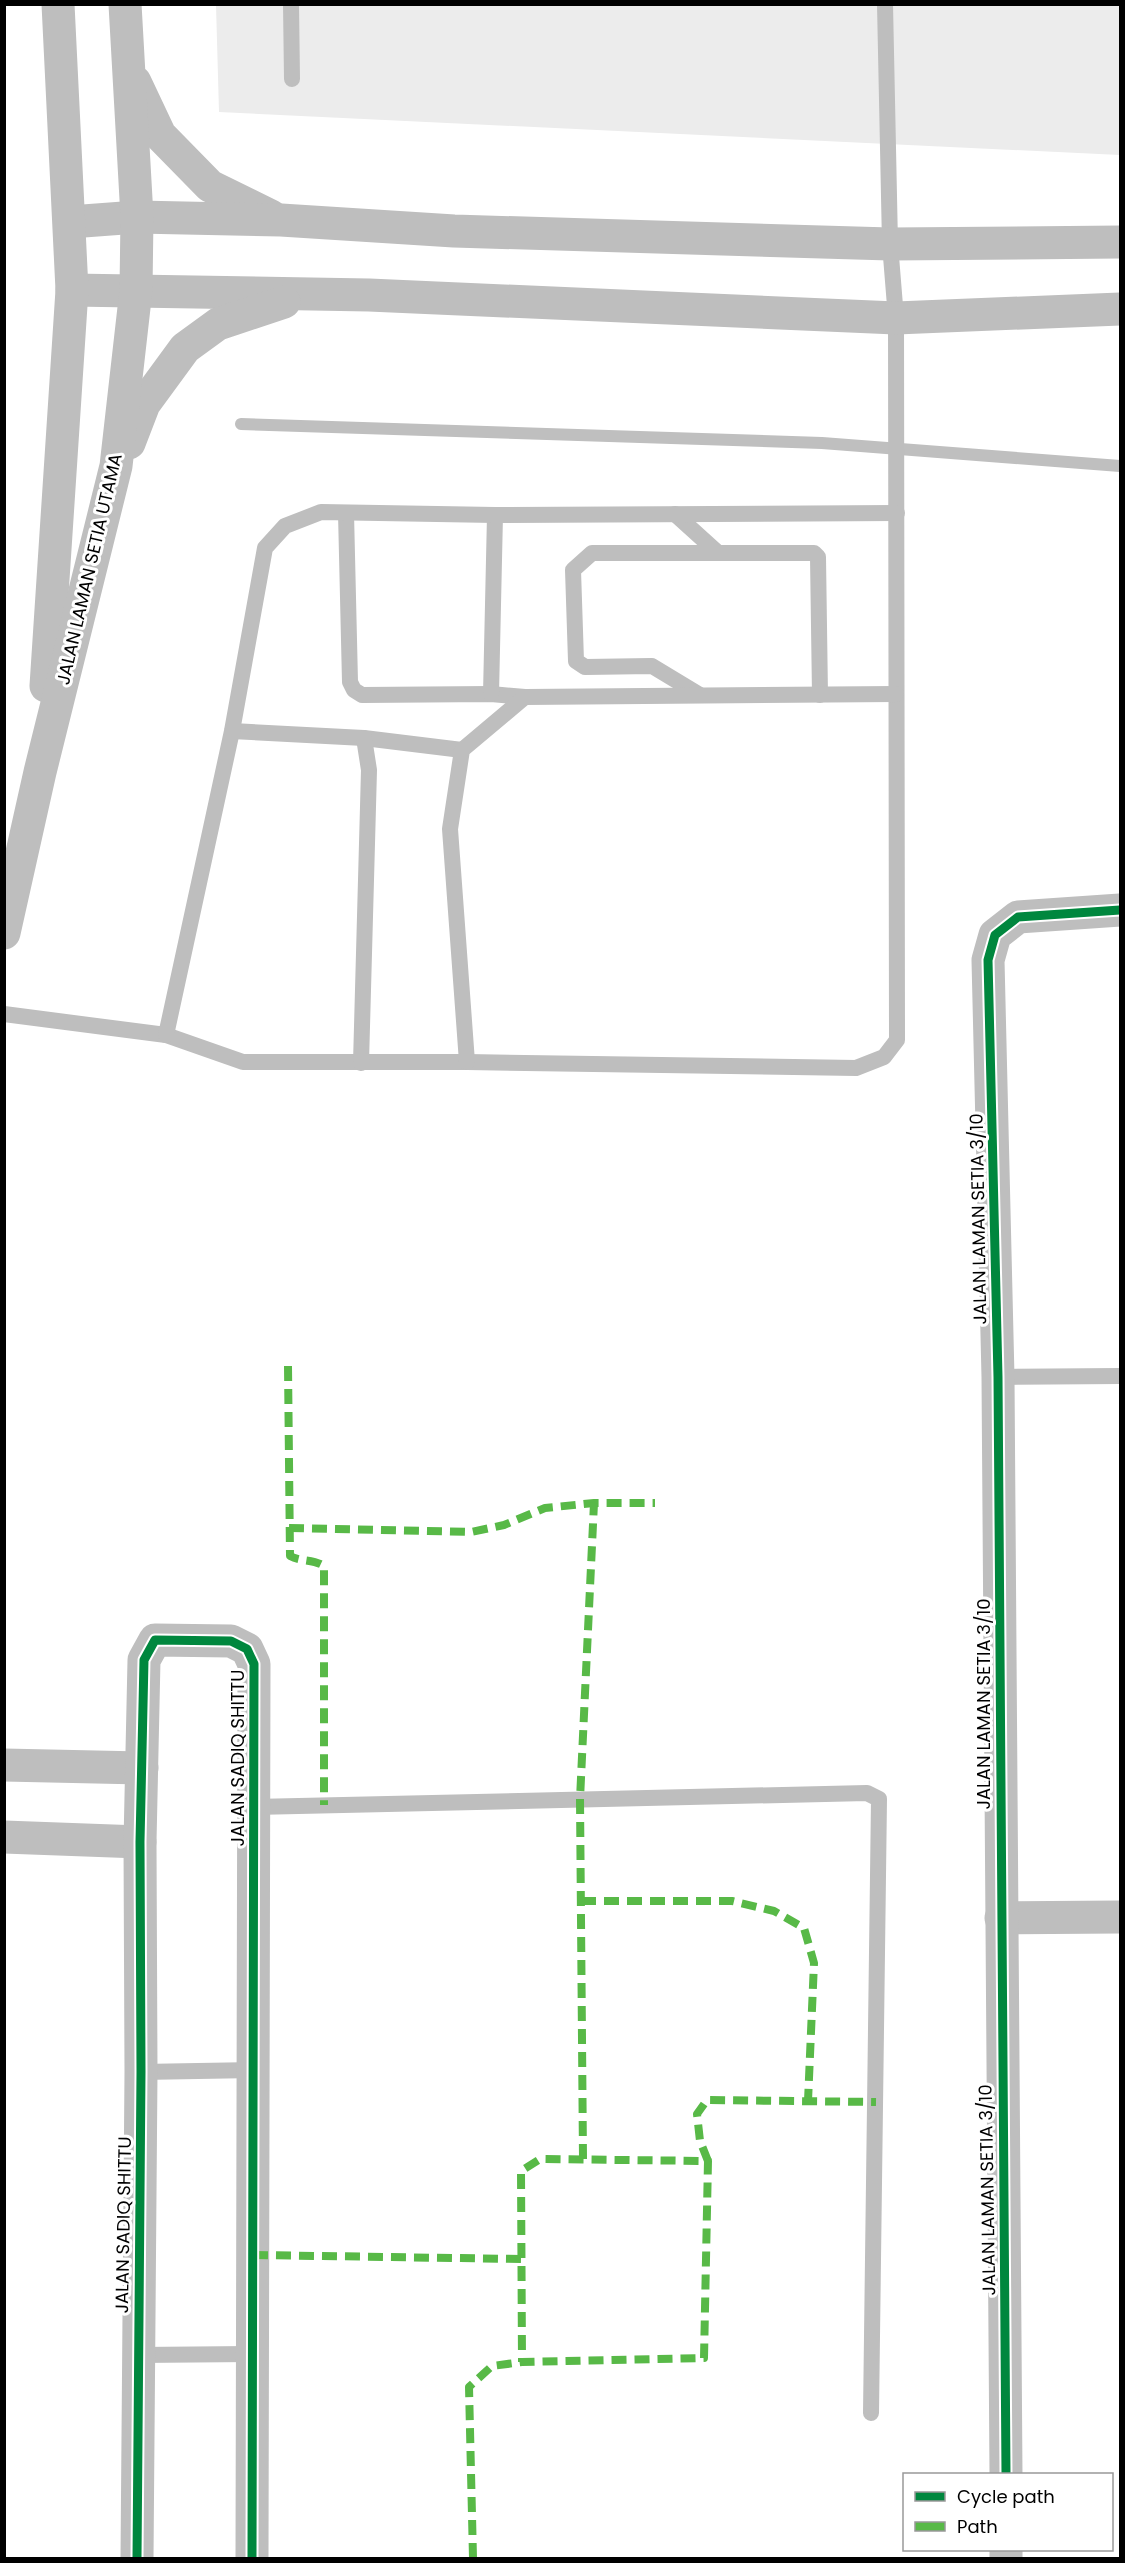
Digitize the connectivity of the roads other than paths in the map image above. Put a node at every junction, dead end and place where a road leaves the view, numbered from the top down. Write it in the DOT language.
graph roads {
  1 [pos="58,4"];
  2 [pos="125,4"];
  3 [pos="291,4"];
  4 [pos="885,4"];
  5 [pos="127,64"];
  6 [pos="291,79"];
  7 [pos="137,217"];
  8 [pos="280,220"];
  9 [pos="70,222"];
  10 [pos="1120,242"];
  11 [pos="890,244"];
  12 [pos="72,290"];
  13 [pos="136,290"];
  14 [pos="369,295"];
  15 [pos="1120,309"];
  16 [pos="896,318"];
  17 [pos="116,466"];
  18 [pos="346,513"];
  19 [pos="897,513"];
  20 [pos="675,514"];
  21 [pos="495,515"];
  22 [pos="717,552"];
  23 [pos="491,694"];
  24 [pos="896,694"];
  25 [pos="820,695"];
  26 [pos="701,696"];
  27 [pos="525,697"];
  28 [pos="232,731"];
  29 [pos="364,738"];
  30 [pos="462,750"];
  31 [pos="40,772"];
  32 [pos="1120,910"];
  33 [pos="4,933"];
  34 [pos="4,1014"];
  35 [pos="166,1035"];
  36 [pos="467,1062"];
  37 [pos="361,1063"];
  38 [pos="1120,1376"];
  39 [pos="998,1377"];
  40 [pos="4,1765"];
  41 [pos="142,1768"];
  42 [pos="254,1807"];
  43 [pos="4,1837"];
  44 [pos="140,1842"];
  45 [pos="1120,1917"];
  46 [pos="1001,1918"];
  47 [pos="255,2070"];
  48 [pos="141,2072"];
  49 [pos="251,2354"];
  50 [pos="138,2355"];
  51 [pos="871,2413"];
  52 [pos="1006,2473"];
  53 [pos="137,2559"];
  54 [pos="252,2559"];
  1 -- 9 [label="street, JALAN LAMAN SETIA UTAMA"];
  2 -- 5 [label="street, JALAN LAMAN SETIA UTAMA"];
  3 -- 6 [label="lane"];
  4 -- 11 [label="lane"];
  5 -- 7 [label="street, JALAN LAMAN SETIA UTAMA"];
  5 -- 8 [label="street"];
  7 -- 8 [label="street"];
  7 -- 9 [label="street"];
  7 -- 13 [label="street, JALAN LAMAN SETIA UTAMA"];
  8 -- 11 [label="street"];
  9 -- 12 [label="street, JALAN LAMAN SETIA UTAMA"];
  10 -- 11 [label="street"];
  11 -- 16 [label="lane"];
  12 -- 13 [label="street"];
  12 -- 31 [label="street, JALAN LAMAN SETIA UTAMA"];
  13 -- 14 [label="street"];
  13 -- 17 [label="street, JALAN LAMAN SETIA UTAMA"];
  14 -- 16 [label="street"];
  14 -- 17 [label="street"];
  15 -- 16 [label="street"];
  16 -- 19 [label="lane"];
  17 -- 31 [label="street, JALAN LAMAN SETIA UTAMA"];
  18 -- 21 [label="lane"];
  18 -- 23 [label="lane"];
  18 -- 28 [label="lane"];
  19 -- 20 [label="lane"];
  19 -- 24 [label="lane"];
  20 -- 21 [label="lane"];
  20 -- 22 [label="lane"];
  21 -- 23 [label="lane"];
  22 -- 25 [label="lane"];
  22 -- 26 [label="lane"];
  23 -- 27 [label="lane"];
  24 -- 25 [label="lane"];
  24 -- 36 [label="lane"];
  25 -- 26 [label="lane"];
  26 -- 27 [label="lane"];
  27 -- 30 [label="lane"];
  28 -- 29 [label="lane"];
  28 -- 35 [label="lane"];
  29 -- 30 [label="lane"];
  29 -- 37 [label="lane"];
  30 -- 36 [label="lane"];
  31 -- 33 [label="street, JALAN LAMAN SETIA UTAMA"];
  32 -- 39 [label="street, JALAN LAMAN SETIA 3/10"];
  34 -- 35 [label="lane"];
  35 -- 37 [label="lane"];
  36 -- 37 [label="lane"];
  38 -- 39 [label="lane"];
  39 -- 46 [label="street, JALAN LAMAN SETIA 3/10"];
  40 -- 41 [label="street"];
  41 -- 42 [label="street, JALAN SADIQ SHITTU"];
  41 -- 44 [label="street, JALAN SADIQ SHITTU"];
  42 -- 47 [label="street, JALAN SADIQ SHITTU"];
  42 -- 51 [label="lane"];
  43 -- 44 [label="street"];
  44 -- 48 [label="street, JALAN SADIQ SHITTU"];
  45 -- 46 [label="street"];
  46 -- 52 [label="street, JALAN LAMAN SETIA 3/10"];
  47 -- 48 [label="lane"];
  47 -- 49 [label="street, JALAN SADIQ SHITTU"];
  48 -- 50 [label="street, JALAN SADIQ SHITTU"];
  49 -- 50 [label="lane"];
  49 -- 54 [label="street, JALAN SADIQ SHITTU"];
  50 -- 53 [label="street, JALAN SADIQ SHITTU"];
}
